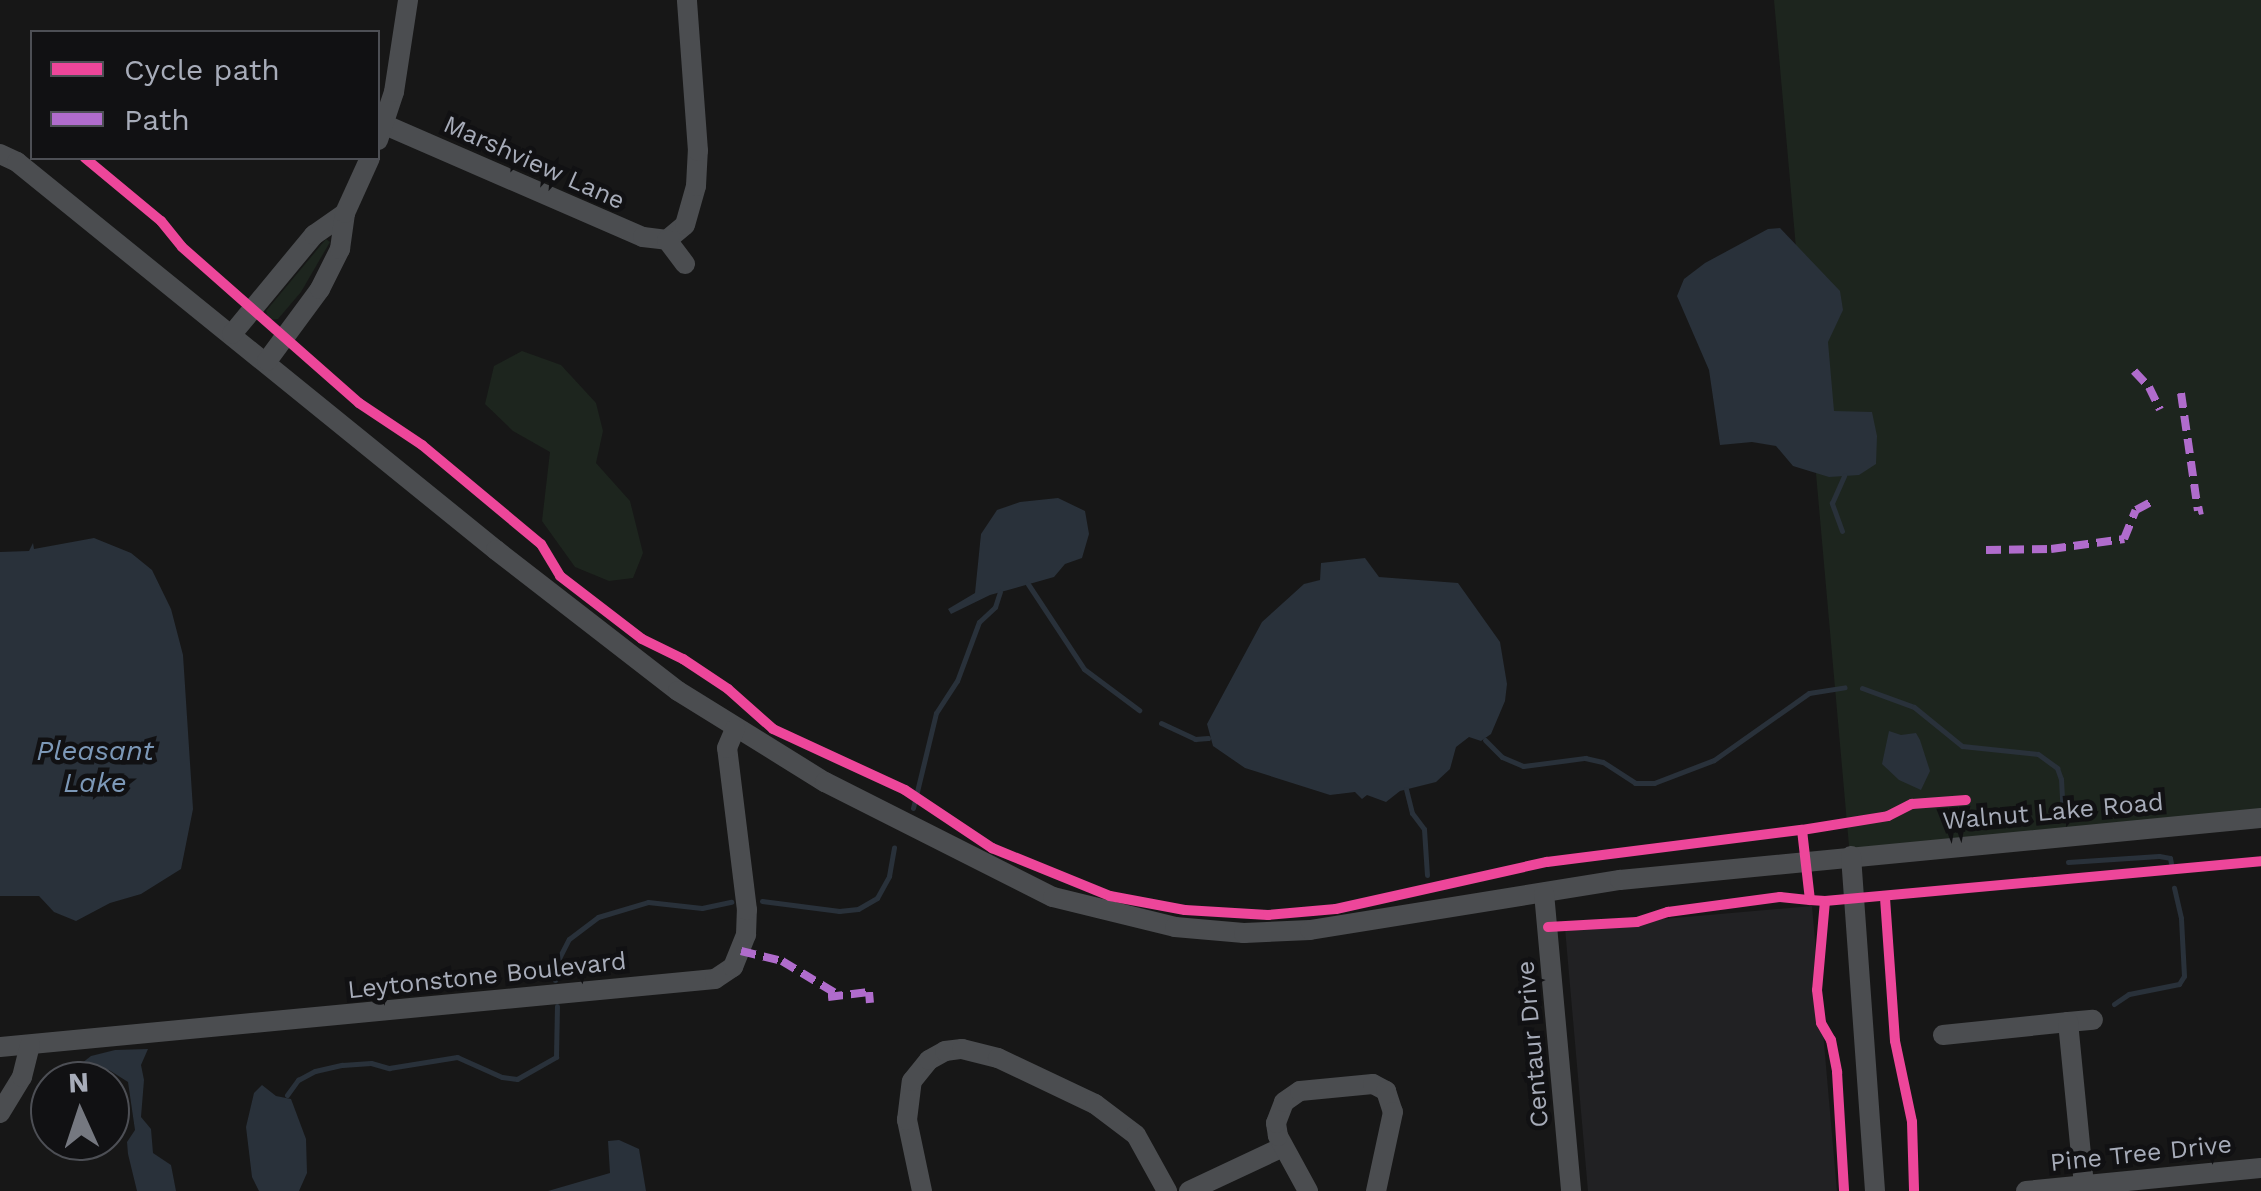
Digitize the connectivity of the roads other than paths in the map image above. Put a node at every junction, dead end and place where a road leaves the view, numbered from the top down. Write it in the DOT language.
graph roads {
  1 [pos="408,0"];
  2 [pos="686,0"];
  3 [pos="380,132"];
  4 [pos="0,154"];
  5 [pos="369,160"];
  6 [pos="345,213"];
  7 [pos="668,240"];
  8 [pos="685,264"];
  9 [pos="232,334"];
  10 [pos="267,361"];
  11 [pos="735,728"];
  12 [pos="2261,818"];
  13 [pos="1851,856"];
  14 [pos="1544,893"];
  15 [pos="2093,1020"];
  16 [pos="2068,1022"];
  17 [pos="1944,1034"];
  18 [pos="30,1046"];
  19 [pos="0,1047"];
  20 [pos="0,1112"];
  21 [pos="1283,1147"];
  22 [pos="2261,1168"];
  23 [pos="2084,1185"];
  24 [pos="2114,1187"];
  25 [pos="922,1191"];
  26 [pos="1167,1191"];
  27 [pos="1189,1191"];
  28 [pos="1308,1191"];
  29 [pos="1376,1191"];
  30 [pos="1572,1191"];
  31 [pos="1875,1191"];
  32 [pos="2026,1191"];
  1 -- 3 [label="street"];
  2 -- 7 [label="street"];
  3 -- 7 [label="street, Marshview Lane"];
  4 -- 9 [label="street, Walnut Lake Road"];
  5 -- 6 [label="street"];
  6 -- 9 [label="street"];
  6 -- 10 [label="street"];
  7 -- 8 [label="street"];
  9 -- 10 [label="street, Walnut Lake Road"];
  10 -- 11 [label="street, Walnut Lake Road"];
  11 -- 14 [label="street, Walnut Lake Road"];
  11 -- 18 [label="street, Leytonstone Boulevard"];
  12 -- 13 [label="street, Walnut Lake Road"];
  13 -- 14 [label="street, Walnut Lake Road"];
  13 -- 31 [label="street"];
  14 -- 30 [label="street, Centaur Drive"];
  15 -- 16 [label="street"];
  16 -- 17 [label="street"];
  16 -- 23 [label="street"];
  18 -- 19 [label="street, Leytonstone Boulevard"];
  18 -- 20 [label="street"];
  21 -- 27 [label="street"];
  21 -- 28 [label="street"];
  21 -- 29 [label="street"];
  22 -- 24 [label="street, Pine Tree Drive"];
  23 -- 24 [label="street, Pine Tree Drive"];
  23 -- 32 [label="street, Pine Tree Drive"];
  25 -- 26 [label="street"];
}
